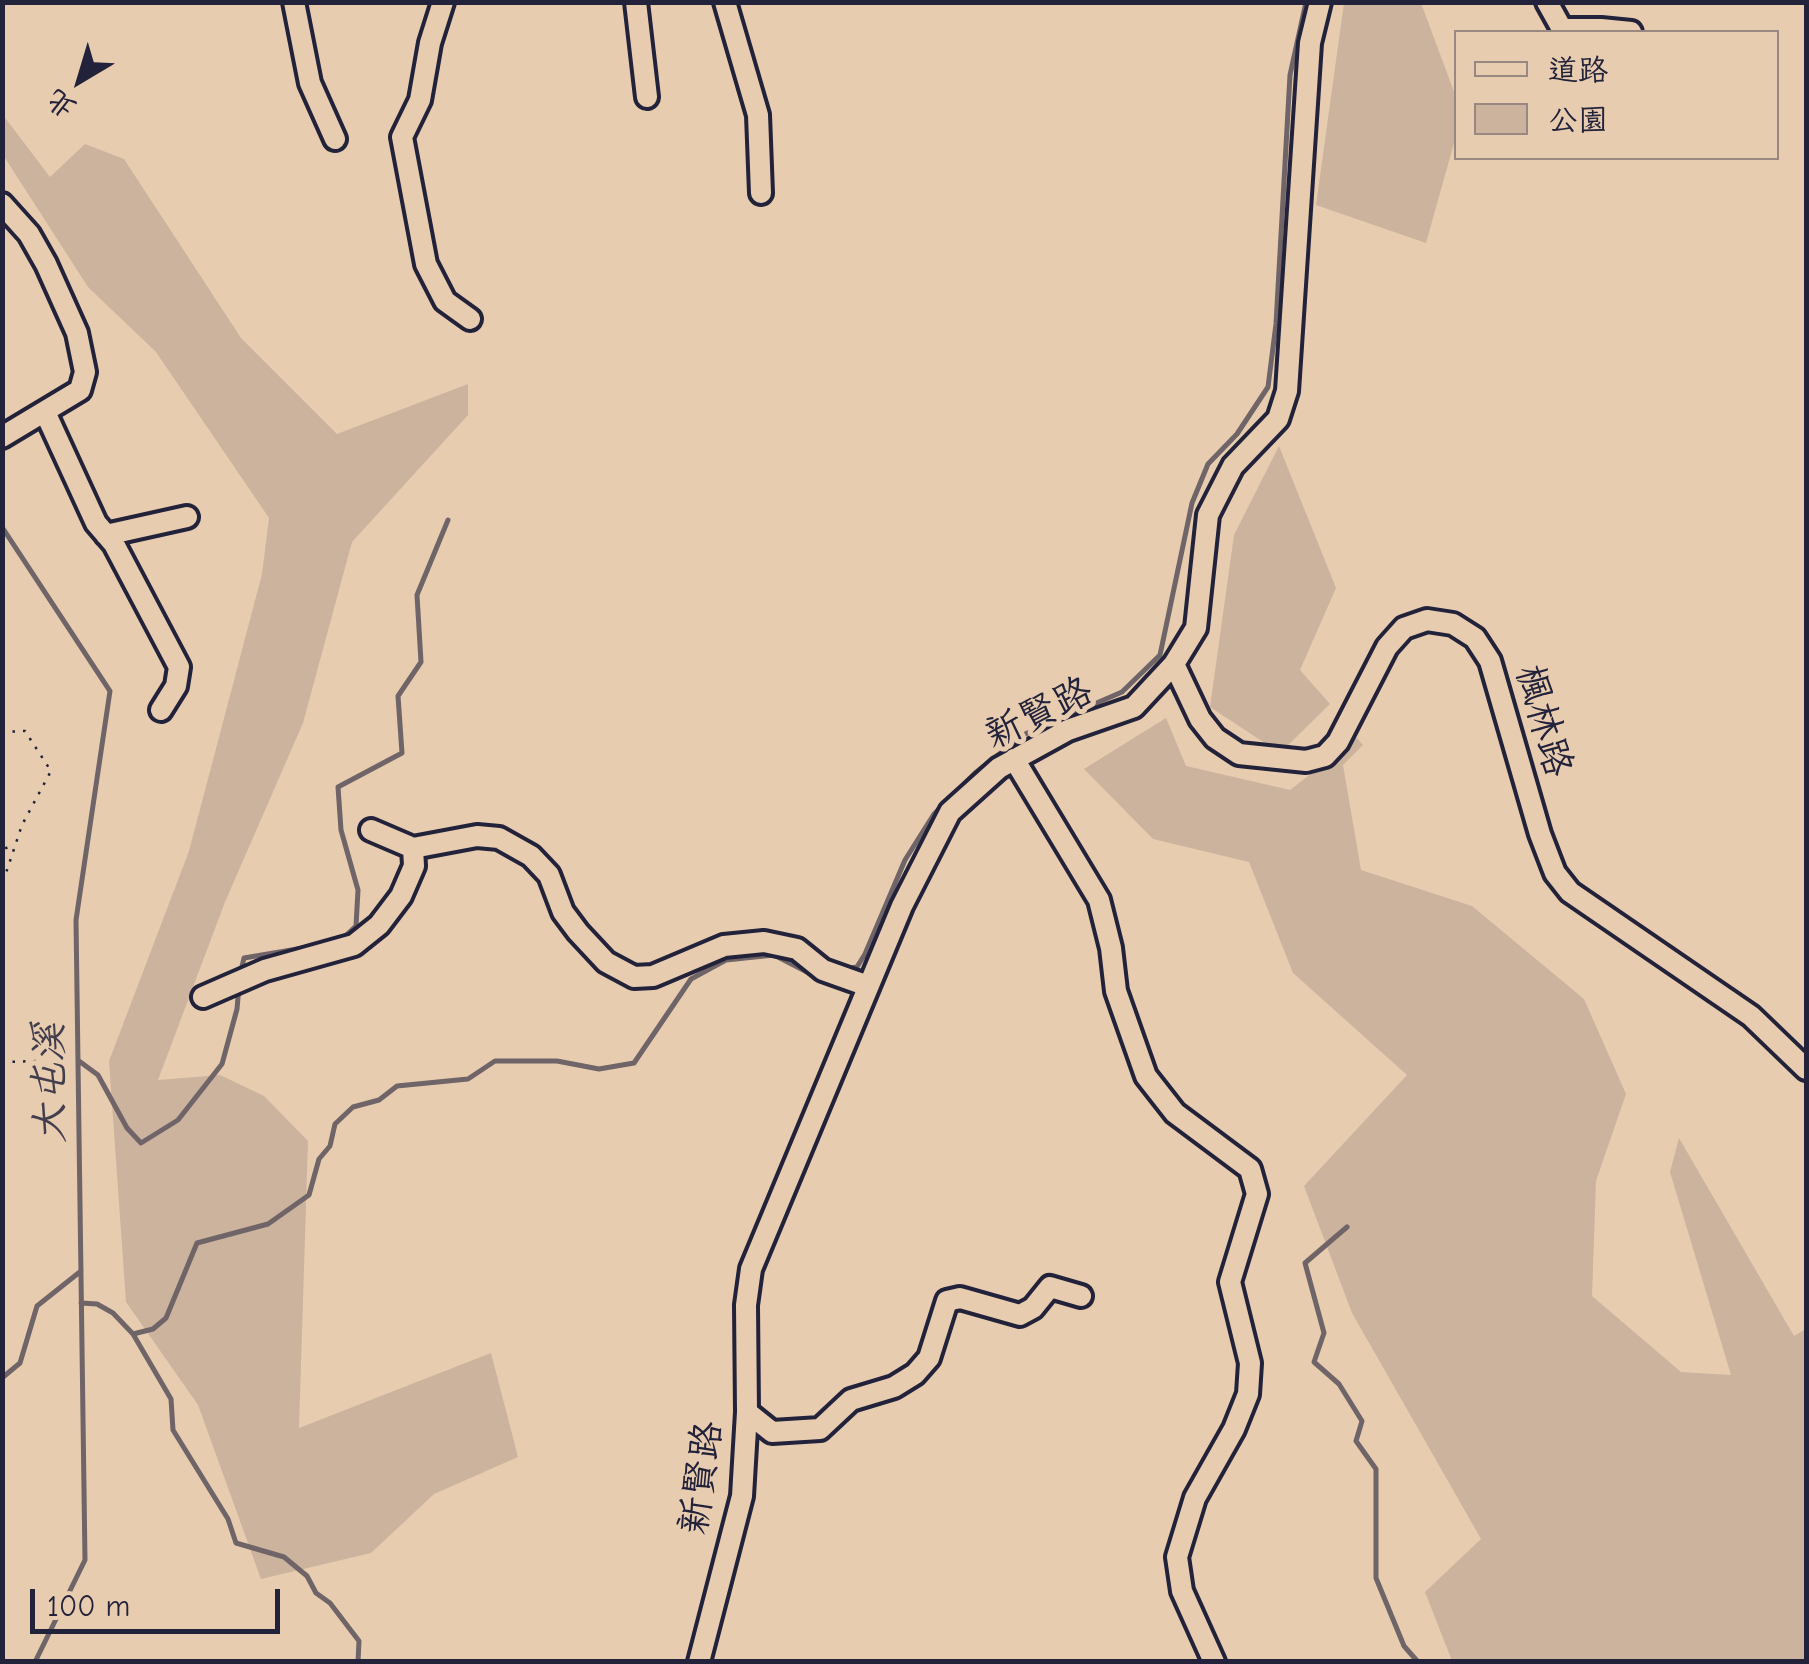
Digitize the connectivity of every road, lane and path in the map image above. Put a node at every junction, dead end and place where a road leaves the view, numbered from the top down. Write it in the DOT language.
graph roads {
  1 [pos="294,2"];
  2 [pos="442,2"];
  3 [pos="636,2"];
  4 [pos="725,2"];
  5 [pos="1320,2"];
  6 [pos="1547,2"];
  7 [pos="1562,30"];
  8 [pos="1562,30"];
  9 [pos="1616,30"];
  10 [pos="647,98"];
  11 [pos="335,138"];
  12 [pos="761,193"];
  13 [pos="2,204"];
  14 [pos="470,319"];
  15 [pos="44,412"];
  16 [pos="5,435"];
  17 [pos="187,517"];
  18 [pos="106,535"];
  19 [pos="1174,664"];
  20 [pos="161,710"];
  21 [pos="2,732"];
  22 [pos="1014,760"];
  23 [pos="371,830"];
  24 [pos="2,836"];
  25 [pos="413,848"];
  26 [pos="10,857"];
  27 [pos="2,884"];
  28 [pos="868,986"];
  29 [pos="203,997"];
  30 [pos="39,1061"];
  31 [pos="2,1062"];
  32 [pos="1806,1067"];
  33 [pos="1081,1296"];
  34 [pos="747,1412"];
  35 [pos="698,1662"];
  36 [pos="1214,1662"];
  1 -- 11 [label="street"];
  2 -- 14 [label="street"];
  3 -- 10 [label="street"];
  4 -- 12 [label="street"];
  5 -- 19 [label="street, 新賢路"];
  6 -- 7 [label="street"];
  8 -- 9 [label="street"];
  13 -- 15 [label="street"];
  15 -- 16 [label="street"];
  15 -- 18 [label="street"];
  17 -- 18 [label="street"];
  18 -- 20 [label="street"];
  19 -- 22 [label="street, 新賢路"];
  19 -- 32 [label="street, 楓林路"];
  21 -- 26 [label="path"];
  22 -- 28 [label="street, 新賢路"];
  22 -- 36 [label="street"];
  23 -- 25 [label="street"];
  24 -- 26 [label="path"];
  25 -- 28 [label="street"];
  25 -- 29 [label="street"];
  26 -- 27 [label="path"];
  28 -- 34 [label="street, 新賢路"];
  30 -- 31 [label="path"];
  33 -- 34 [label="street"];
  34 -- 35 [label="street, 新賢路"];
}
